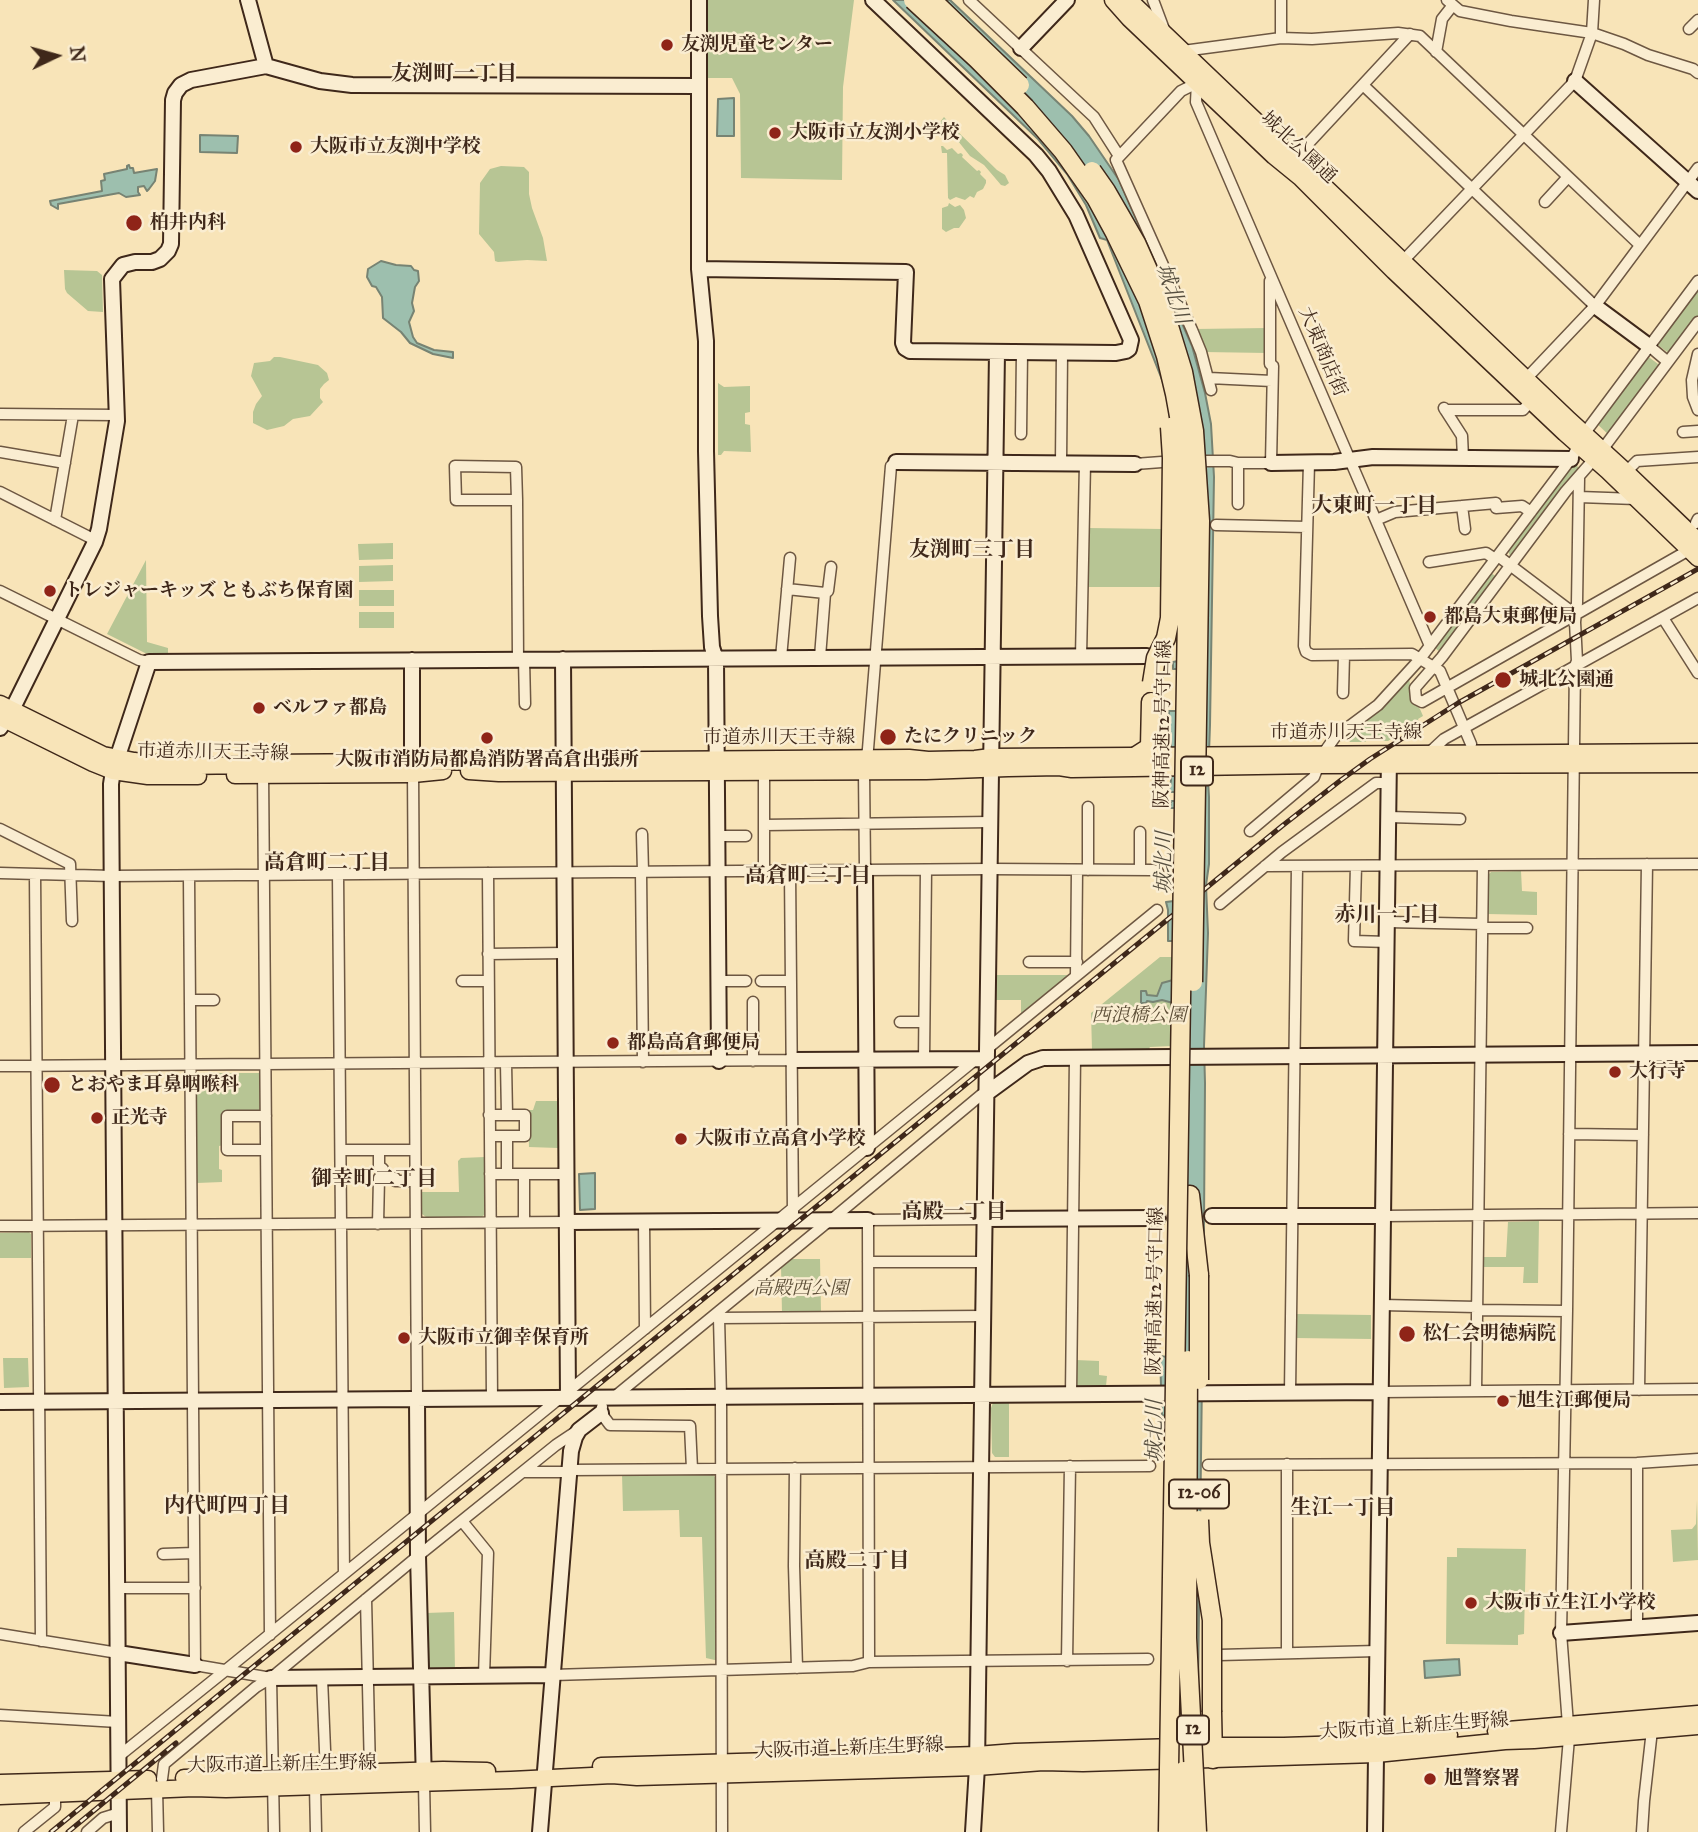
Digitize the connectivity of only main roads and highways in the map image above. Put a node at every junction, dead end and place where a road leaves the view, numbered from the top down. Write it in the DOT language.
graph roads {
  1 [pos="914,0"];
  2 [pos="932,0"];
  3 [pos="1112,0"];
  4 [pos="1129,0"];
  5 [pos="1203,79"];
  6 [pos="1123,249"];
  7 [pos="1522,383"];
  8 [pos="1578,446"];
  9 [pos="1598,455"];
  10 [pos="1695,550"];
  11 [pos="1152,683"];
  12 [pos="1151,702"];
  13 [pos="3,715"];
  14 [pos="1698,752"];
  15 [pos="1151,756"];
  16 [pos="1574,759"];
  17 [pos="1389,760"];
  18 [pos="991,762"];
  19 [pos="866,764"];
  20 [pos="1698,764"];
  21 [pos="717,766"];
  22 [pos="1190,1195"];
  23 [pos="1187,1638"];
  24 [pos="1698,1714"];
  25 [pos="1170,1721"];
  26 [pos="1698,1726"];
  27 [pos="1569,1731"];
  28 [pos="1209,1753"];
  29 [pos="424,1777"];
  30 [pos="274,1781"];
  31 [pos="0,1783"];
  32 [pos="119,1786"];
  33 [pos="0,1796"];
  34 [pos="1158,1832"];
  35 [pos="1168,1832"];
  36 [pos="1182,1832"];
  37 [pos="1197,1832"];
  1 -- 6 [label="highway, 阪神高速12号守口線 / 12, bridge"];
  2 -- 22 [label="highway, 阪神高速12号守口線 / 12, bridge"];
  3 -- 5 [label="main road, 城北公園通"];
  4 -- 5 [label="main road, 城北公園通"];
  5 -- 7 [label="main road, 城北公園通"];
  6 -- 11 [label="highway, bridge"];
  6 -- 25 [label="highway, 阪神高速12号守口線 / 12, bridge"];
  7 -- 8 [label="main road, 城北公園通"];
  7 -- 8 [label="main road, 城北公園通"];
  8 -- 9 [label="main road, 城北公園通"];
  9 -- 10 [label="main road, 城北公園通"];
  9 -- 10 [label="main road, 城北公園通"];
  12 -- 15 [label="highway"];
  13 -- 21 [label="main road, 市道赤川天王寺線"];
  14 -- 16 [label="main road, 市道赤川天王寺線"];
  15 -- 17 [label="main road, 市道赤川天王寺線, bridge"];
  15 -- 18 [label="main road, 市道赤川天王寺線"];
  15 -- 18 [label="main road, 市道赤川天王寺線"];
  16 -- 17 [label="main road, 市道赤川天王寺線"];
  16 -- 17 [label="main road, 市道赤川天王寺線"];
  16 -- 20 [label="main road, 市道赤川天王寺線"];
  18 -- 19 [label="main road, 市道赤川天王寺線"];
  19 -- 21 [label="main road, 市道赤川天王寺線"];
  19 -- 21 [label="main road, 市道赤川天王寺線"];
  22 -- 23 [label="highway, 阪神高速12号守口線 / 12, bridge"];
  22 -- 28 [label="highway, 12-06, bridge"];
  23 -- 36 [label="highway, bridge"];
  23 -- 37 [label="highway, 阪神高速12号守口線 / 12, bridge"];
  24 -- 27 [label="main road, 大阪市道上新庄生野線"];
  25 -- 34 [label="highway, 12, bridge"];
  25 -- 35 [label="highway, 阪神高速12号守口線, bridge"];
  26 -- 27 [label="main road, 大阪市道上新庄生野線"];
  27 -- 28 [label="main road, 大阪市道上新庄生野線"];
  28 -- 29 [label="main road, 大阪市道上新庄生野線, bridge"];
  29 -- 30 [label="main road, 大阪市道上新庄生野線"];
  29 -- 30 [label="main road, 大阪市道上新庄生野線"];
  30 -- 32 [label="main road, 大阪市道上新庄生野線"];
  31 -- 32 [label="main road, 大阪市道上新庄生野線"];
  32 -- 33 [label="main road, 大阪市道上新庄生野線"];
}
